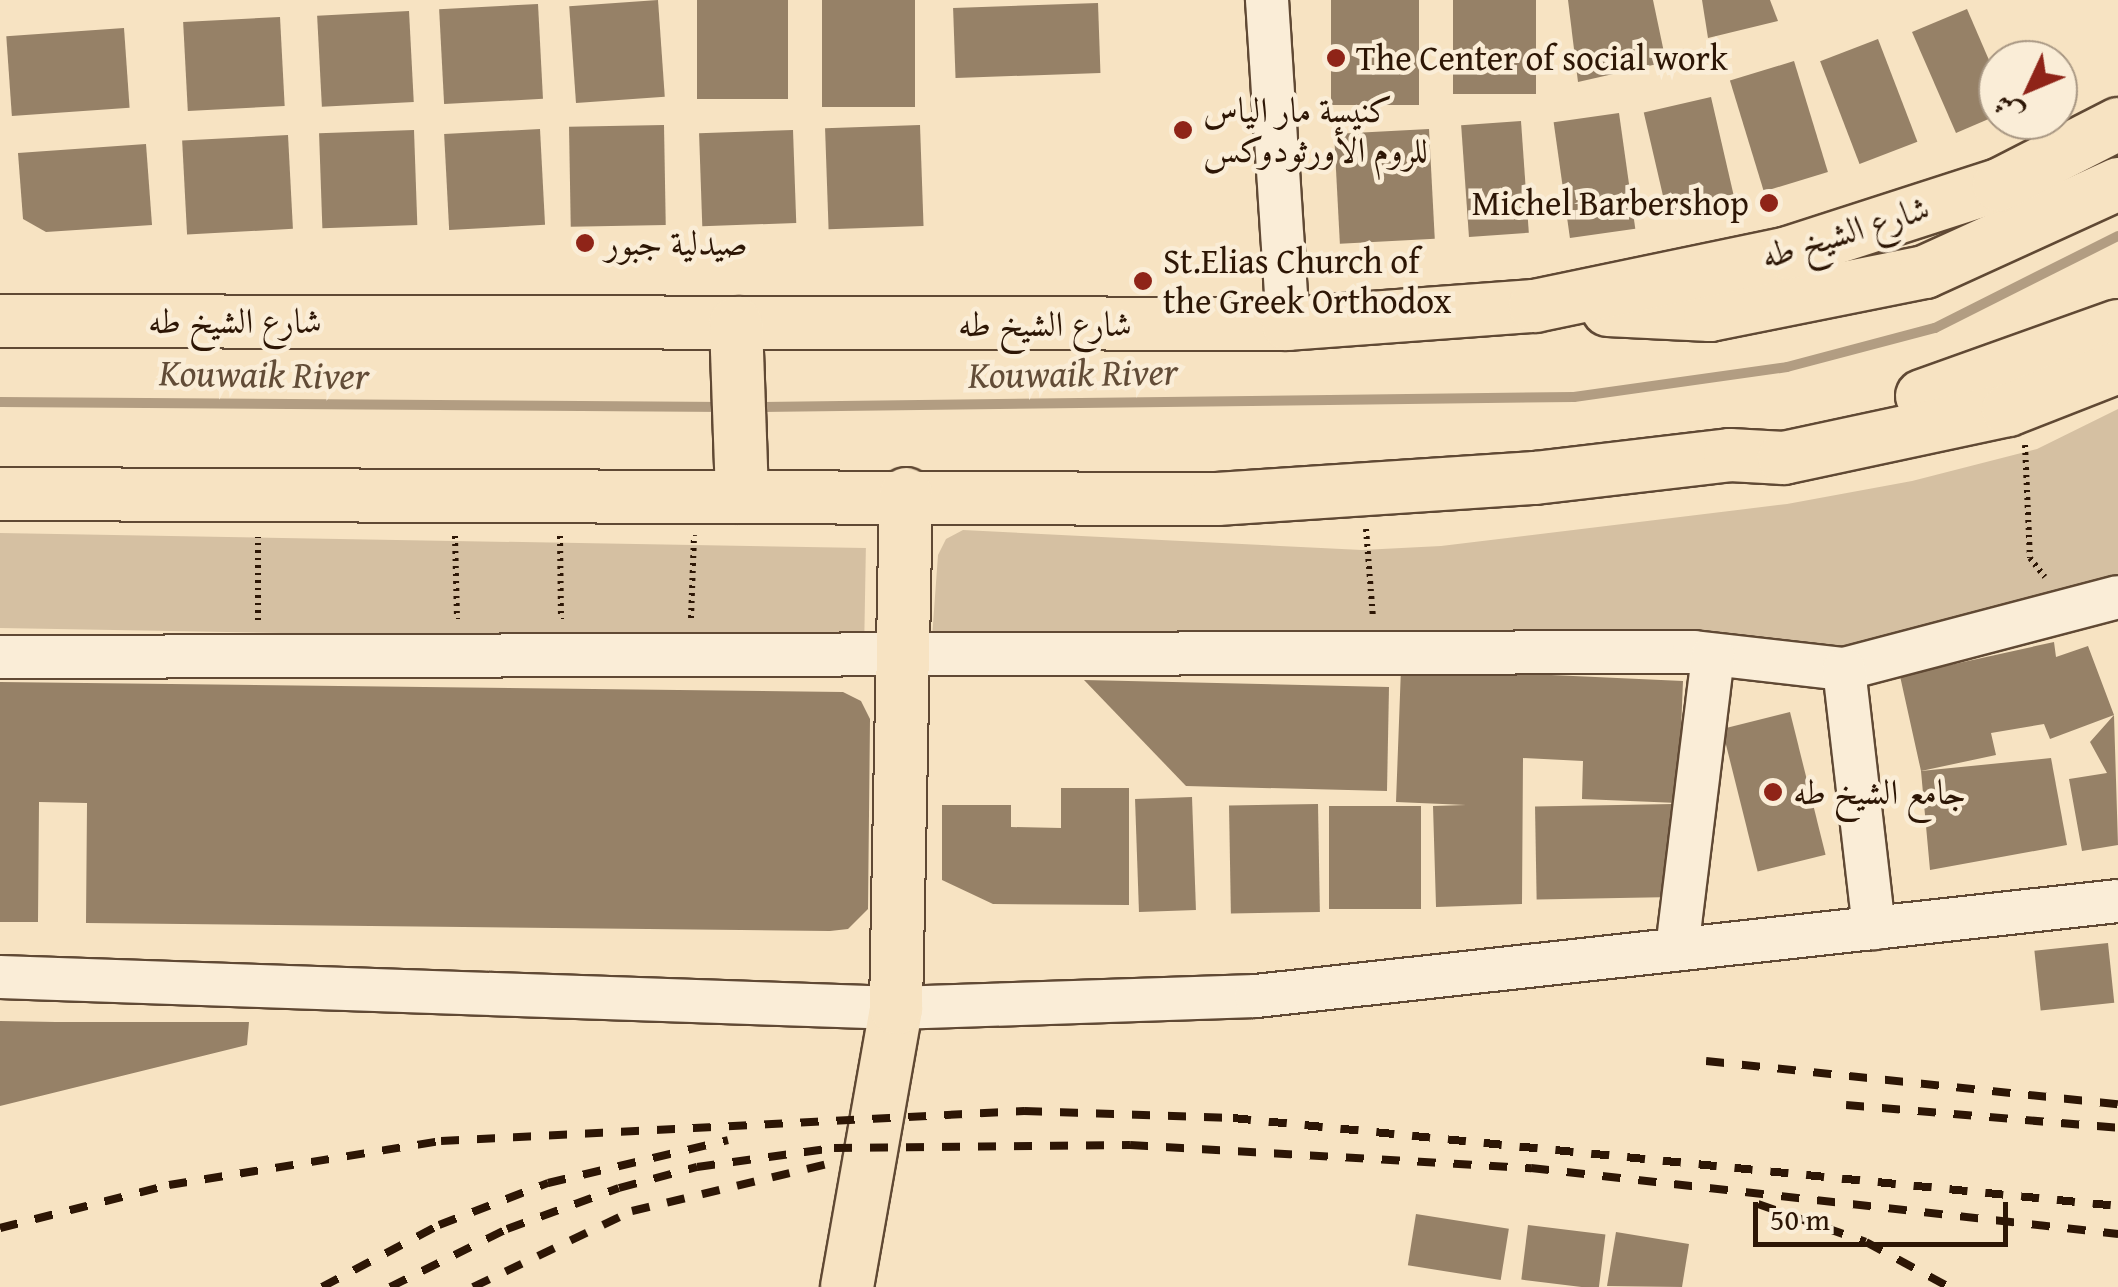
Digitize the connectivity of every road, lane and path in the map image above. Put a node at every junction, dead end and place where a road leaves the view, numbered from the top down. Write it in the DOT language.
graph roads {
  1 [pos="1266,0"];
  2 [pos="2118,124"];
  3 [pos="2118,184"];
  4 [pos="1536,306"];
  5 [pos="0,321"];
  6 [pos="736,323"];
  7 [pos="1288,324"];
  8 [pos="2118,326"];
  9 [pos="2118,367"];
  10 [pos="2024,404"];
  11 [pos="1730,455"];
  12 [pos="1363,489"];
  13 [pos="0,494"];
  14 [pos="906,494"];
  15 [pos="258,495"];
  16 [pos="454,496"];
  17 [pos="560,496"];
  18 [pos="719,497"];
  19 [pos="2103,609"];
  20 [pos="1376,653"];
  21 [pos="690,654"];
  22 [pos="1713,654"];
  23 [pos="457,655"];
  24 [pos="561,655"];
  25 [pos="900,655"];
  26 [pos="258,656"];
  27 [pos="0,657"];
  28 [pos="1844,669"];
  29 [pos="2118,901"];
  30 [pos="1874,928"];
  31 [pos="1677,949"];
  32 [pos="0,977"];
  33 [pos="896,1008"];
  34 [pos="847,1287"];
  1 -- 7 [label="street"];
  2 -- 4 [label="main road, شارع الشيخ طه"];
  3 -- 4 [label="main road"];
  4 -- 7 [label="main road, شارع الشيخ طه"];
  5 -- 6 [label="main road, شارع الشيخ طه"];
  6 -- 7 [label="main road, شارع الشيخ طه"];
  6 -- 18 [label="main road"];
  8 -- 11 [label="main road"];
  9 -- 10 [label="main road"];
  10 -- 11 [label="main road"];
  10 -- 19 [label="path"];
  11 -- 12 [label="main road"];
  12 -- 14 [label="main road"];
  12 -- 20 [label="path"];
  13 -- 15 [label="main road"];
  14 -- 18 [label="main road"];
  14 -- 25 [label="main road"];
  15 -- 16 [label="main road"];
  15 -- 26 [label="path"];
  16 -- 17 [label="main road"];
  16 -- 23 [label="path"];
  17 -- 18 [label="main road"];
  17 -- 24 [label="path"];
  18 -- 21 [label="path"];
  19 -- 28 [label="street"];
  20 -- 22 [label="street"];
  20 -- 25 [label="street"];
  21 -- 24 [label="street"];
  21 -- 25 [label="street"];
  22 -- 28 [label="street"];
  22 -- 31 [label="street"];
  23 -- 24 [label="street"];
  23 -- 26 [label="street"];
  25 -- 33 [label="main road"];
  26 -- 27 [label="street"];
  28 -- 30 [label="street"];
  29 -- 30 [label="street"];
  30 -- 31 [label="street"];
  31 -- 33 [label="street"];
  32 -- 33 [label="street"];
  33 -- 34 [label="main road"];
}
